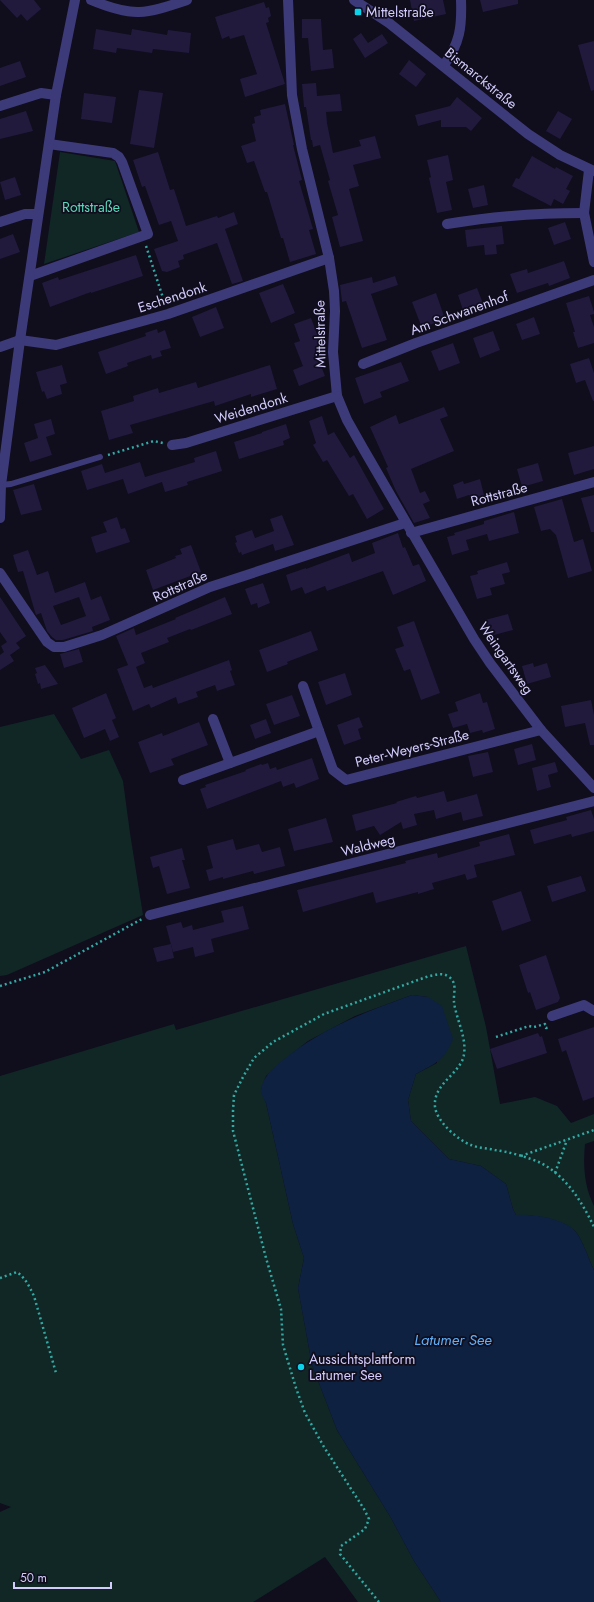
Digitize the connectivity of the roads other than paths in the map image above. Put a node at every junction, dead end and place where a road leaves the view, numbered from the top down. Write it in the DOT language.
graph roads {
  1 [pos="75,0"];
  2 [pos="91,0"];
  3 [pos="187,0"];
  4 [pos="288,0"];
  5 [pos="354,0"];
  6 [pos="460,0"];
  7 [pos="444,65"];
  8 [pos="56,95"];
  9 [pos="0,106"];
  10 [pos="49,144"];
  11 [pos="591,170"];
  12 [pos="584,213"];
  13 [pos="38,214"];
  14 [pos="0,222"];
  15 [pos="447,224"];
  16 [pos="329,258"];
  17 [pos="594,262"];
  18 [pos="30,276"];
  19 [pos="594,280"];
  20 [pos="20,340"];
  21 [pos="0,347"];
  22 [pos="363,364"];
  23 [pos="337,396"];
  24 [pos="172,445"];
  25 [pos="100,457"];
  26 [pos="594,482"];
  27 [pos="1,485"];
  28 [pos="0,518"];
  29 [pos="405,523"];
  30 [pos="411,533"];
  31 [pos="0,573"];
  32 [pos="303,686"];
  33 [pos="213,719"];
  34 [pos="541,730"];
  35 [pos="319,731"];
  36 [pos="230,763"];
  37 [pos="183,780"];
  38 [pos="594,788"];
  39 [pos="594,801"];
  40 [pos="150,915"];
  41 [pos="594,1011"];
  42 [pos="552,1021"];
  1 -- 8 [label="street"];
  2 -- 3 [label="street"];
  4 -- 16 [label="street, Mittelstraße"];
  5 -- 7 [label="street, Bismarckstraße"];
  6 -- 7 [label="street"];
  7 -- 11 [label="street, Bismarckstraße"];
  8 -- 9 [label="street"];
  8 -- 10 [label="street"];
  10 -- 13 [label="street"];
  10 -- 18 [label="street"];
  11 -- 12 [label="street"];
  12 -- 15 [label="street"];
  12 -- 17 [label="street"];
  13 -- 14 [label="street"];
  13 -- 18 [label="street"];
  16 -- 20 [label="street, Eschendonk"];
  16 -- 23 [label="street, Mittelstraße"];
  18 -- 20 [label="street"];
  19 -- 22 [label="street, Am Schwanenhof"];
  20 -- 21 [label="street"];
  20 -- 27 [label="street"];
  23 -- 24 [label="street, Weidendonk"];
  23 -- 29 [label="street, Mittelstraße"];
  25 -- 27 [label="lane"];
  26 -- 30 [label="street, Rottstraße"];
  27 -- 28 [label="street"];
  29 -- 30 [label="street, Mittelstraße"];
  29 -- 31 [label="street, Rottstraße"];
  30 -- 34 [label="street, Weingartsweg"];
  32 -- 35 [label="street, Peter-Weyers-Straße"];
  33 -- 36 [label="street"];
  34 -- 35 [label="street, Peter-Weyers-Straße"];
  34 -- 38 [label="street, Weingartsweg"];
  35 -- 36 [label="street"];
  36 -- 37 [label="street"];
  39 -- 40 [label="street, Waldweg"];
  41 -- 42 [label="street"];
}
